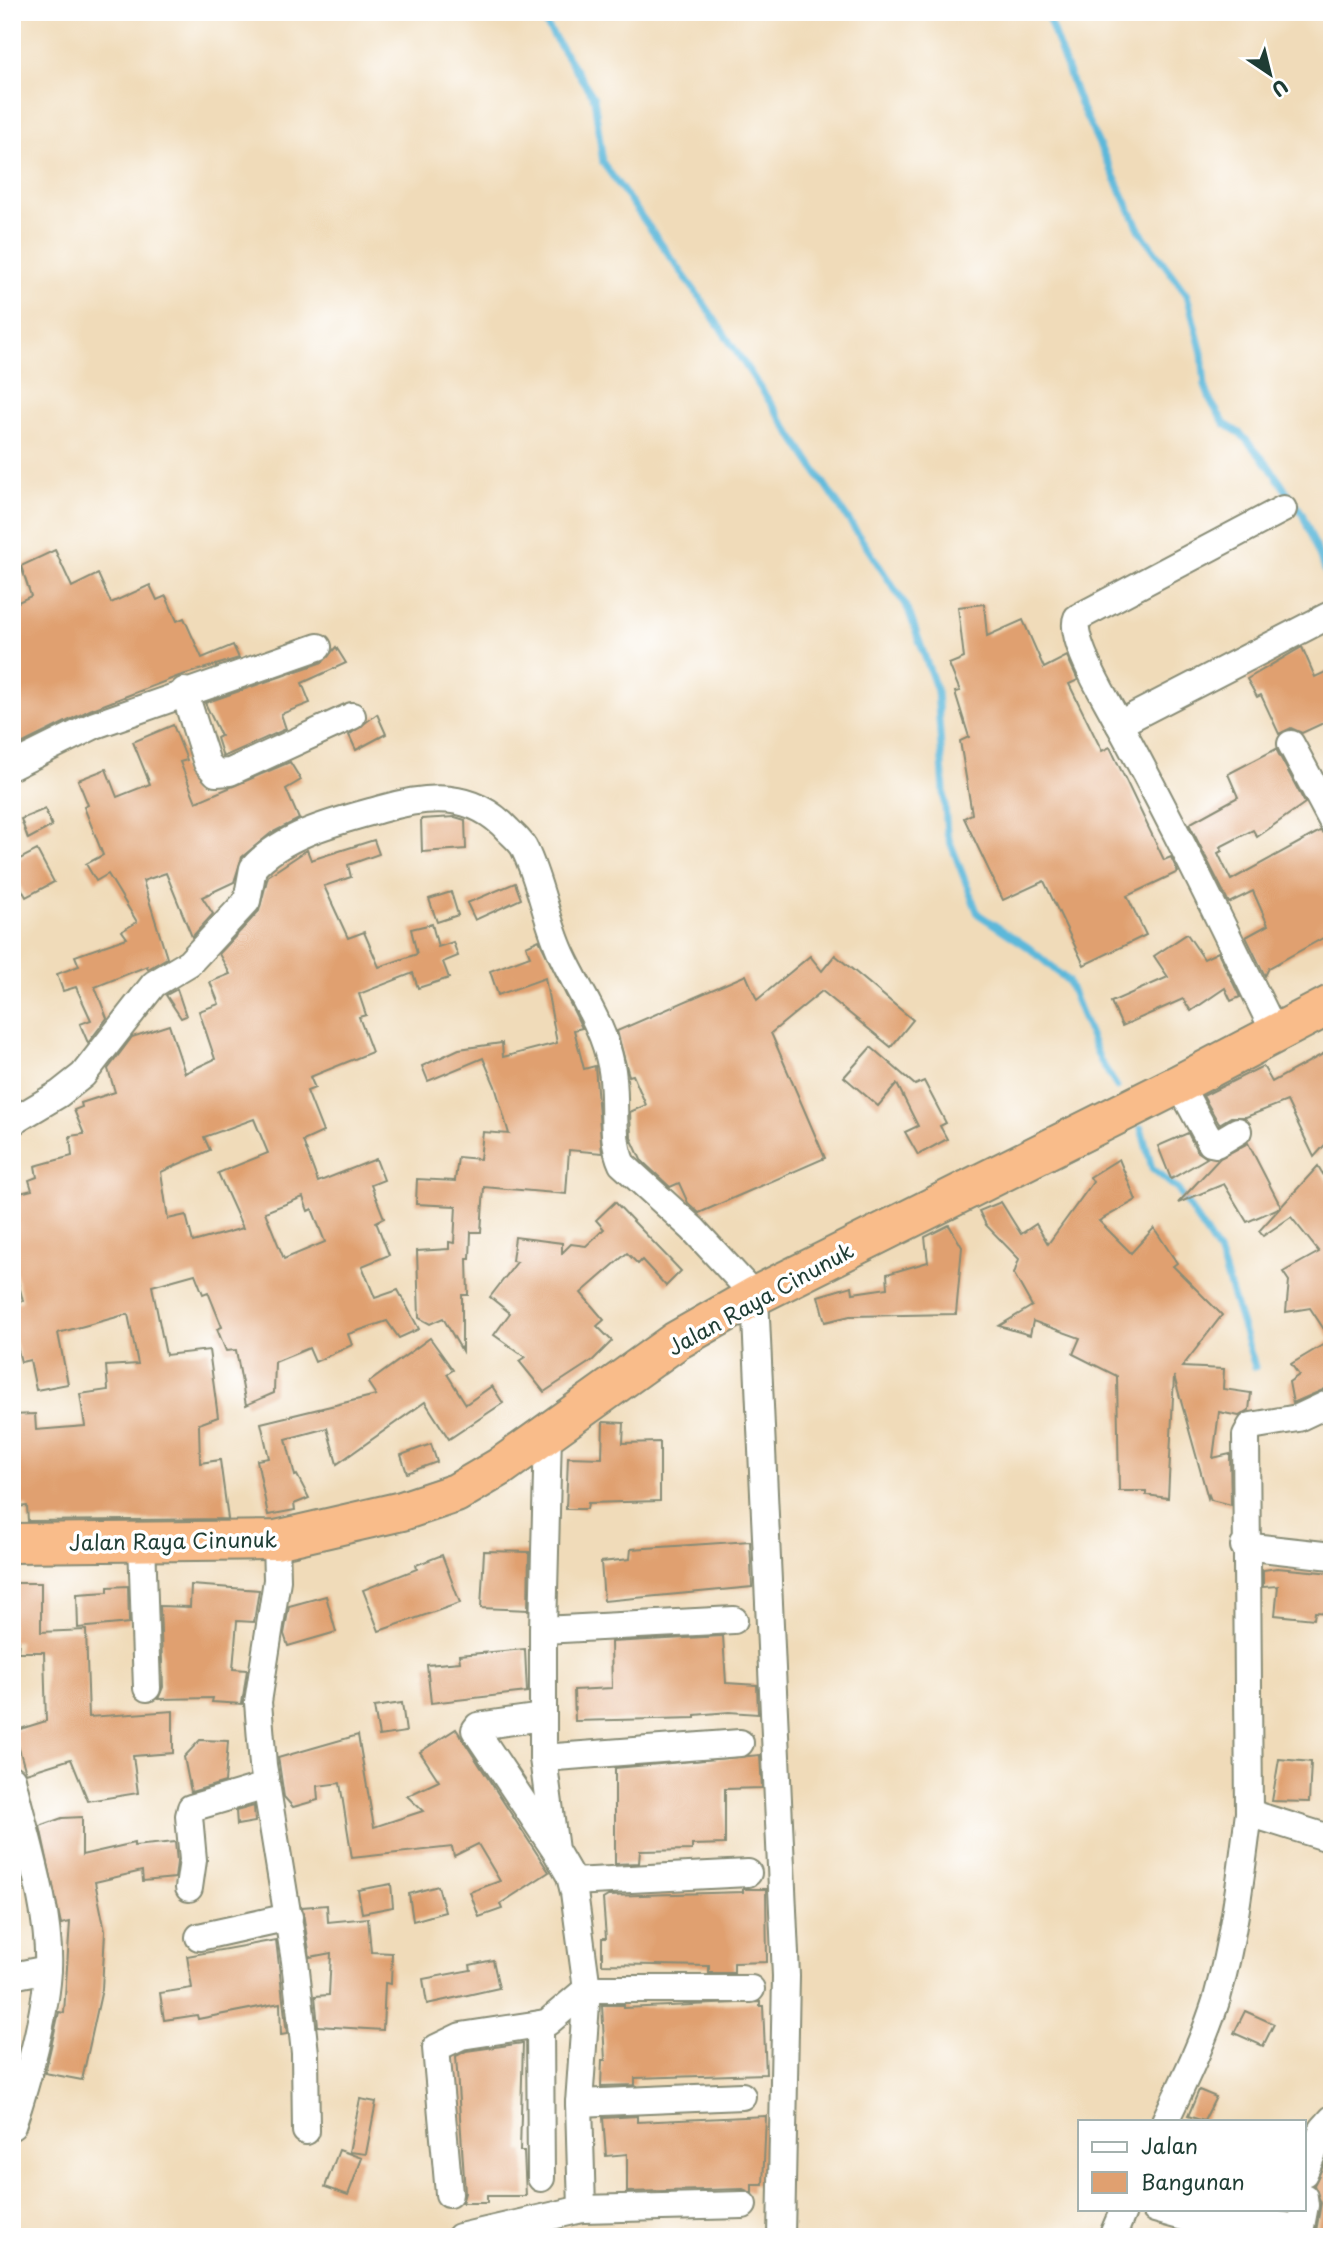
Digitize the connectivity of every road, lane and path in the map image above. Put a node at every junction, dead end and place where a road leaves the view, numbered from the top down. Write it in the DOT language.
graph roads {
  1 [pos="1283,509"];
  2 [pos="1328,616"];
  3 [pos="318,647"];
  4 [pos="184,691"];
  5 [pos="352,716"];
  6 [pos="1119,724"];
  7 [pos="1291,744"];
  8 [pos="12,766"];
  9 [pos="1332,821"];
  10 [pos="1332,1004"];
  11 [pos="1275,1033"];
  12 [pos="1179,1084"];
  13 [pos="12,1122"];
  14 [pos="1238,1131"];
  15 [pos="755,1296"];
  16 [pos="1332,1402"];
  17 [pos="548,1434"];
  18 [pos="276,1540"];
  19 [pos="142,1542"];
  20 [pos="12,1543"];
  21 [pos="1244,1546"];
  22 [pos="1332,1556"];
  23 [pos="734,1620"];
  24 [pos="543,1630"];
  25 [pos="147,1688"];
  26 [pos="543,1717"];
  27 [pos="740,1743"];
  28 [pos="543,1758"];
  29 [pos="12,1779"];
  30 [pos="266,1786"];
  31 [pos="1249,1813"];
  32 [pos="1332,1839"];
  33 [pos="555,1850"];
  34 [pos="748,1873"];
  35 [pos="572,1882"];
  36 [pos="189,1888"];
  37 [pos="289,1917"];
  38 [pos="199,1937"];
  39 [pos="48,1969"];
  40 [pos="12,1976"];
  41 [pos="587,1989"];
  42 [pos="751,1989"];
  43 [pos="540,2024"];
  44 [pos="742,2096"];
  45 [pos="579,2103"];
  46 [pos="1332,2119"];
  47 [pos="1165,2120"];
  48 [pos="12,2126"];
  49 [pos="306,2131"];
  50 [pos="1306,2168"];
  51 [pos="541,2178"];
  52 [pos="449,2194"];
  53 [pos="743,2205"];
  54 [pos="582,2209"];
  55 [pos="1124,2210"];
  56 [pos="1159,2210"];
  57 [pos="1304,2210"];
  58 [pos="1300,2232"];
  59 [pos="460,2237"];
  60 [pos="780,2237"];
  61 [pos="1112,2237"];
  1 -- 6 [label="street"];
  2 -- 6 [label="street"];
  3 -- 4 [label="street"];
  4 -- 5 [label="street"];
  4 -- 8 [label="street"];
  6 -- 11 [label="street"];
  7 -- 9 [label="street"];
  10 -- 11 [label="highway, Jalan Raya Cinunuk"];
  11 -- 12 [label="highway, Jalan Raya Cinunuk"];
  12 -- 14 [label="street"];
  12 -- 15 [label="highway, Jalan Raya Cinunuk"];
  13 -- 15 [label="street"];
  15 -- 17 [label="highway, Jalan Raya Cinunuk"];
  15 -- 60 [label="street"];
  16 -- 21 [label="street"];
  17 -- 18 [label="highway, Jalan Raya Cinunuk"];
  17 -- 24 [label="street"];
  18 -- 19 [label="highway, Jalan Raya Cinunuk"];
  18 -- 30 [label="street"];
  19 -- 20 [label="highway, Jalan Raya Cinunuk"];
  19 -- 25 [label="street"];
  21 -- 22 [label="street"];
  21 -- 31 [label="street"];
  23 -- 24 [label="street"];
  24 -- 26 [label="street"];
  26 -- 28 [label="street"];
  26 -- 33 [label="street"];
  27 -- 28 [label="street"];
  28 -- 33 [label="street"];
  29 -- 39 [label="street"];
  30 -- 36 [label="street"];
  30 -- 37 [label="street"];
  31 -- 32 [label="street"];
  31 -- 47 [label="street"];
  33 -- 35 [label="street"];
  34 -- 35 [label="street"];
  35 -- 41 [label="street"];
  37 -- 38 [label="street"];
  37 -- 49 [label="street"];
  39 -- 40 [label="street"];
  39 -- 48 [label="street"];
  41 -- 42 [label="street"];
  41 -- 43 [label="street"];
  41 -- 45 [label="street"];
  43 -- 51 [label="street"];
  43 -- 52 [label="street"];
  44 -- 45 [label="street"];
  45 -- 54 [label="street"];
  46 -- 50 [label="street"];
  53 -- 54 [label="street"];
  54 -- 59 [label="street"];
  55 -- 61 [label="street"];
  56 -- 58 [label="street"];
  57 -- 58 [label="street"];
}
